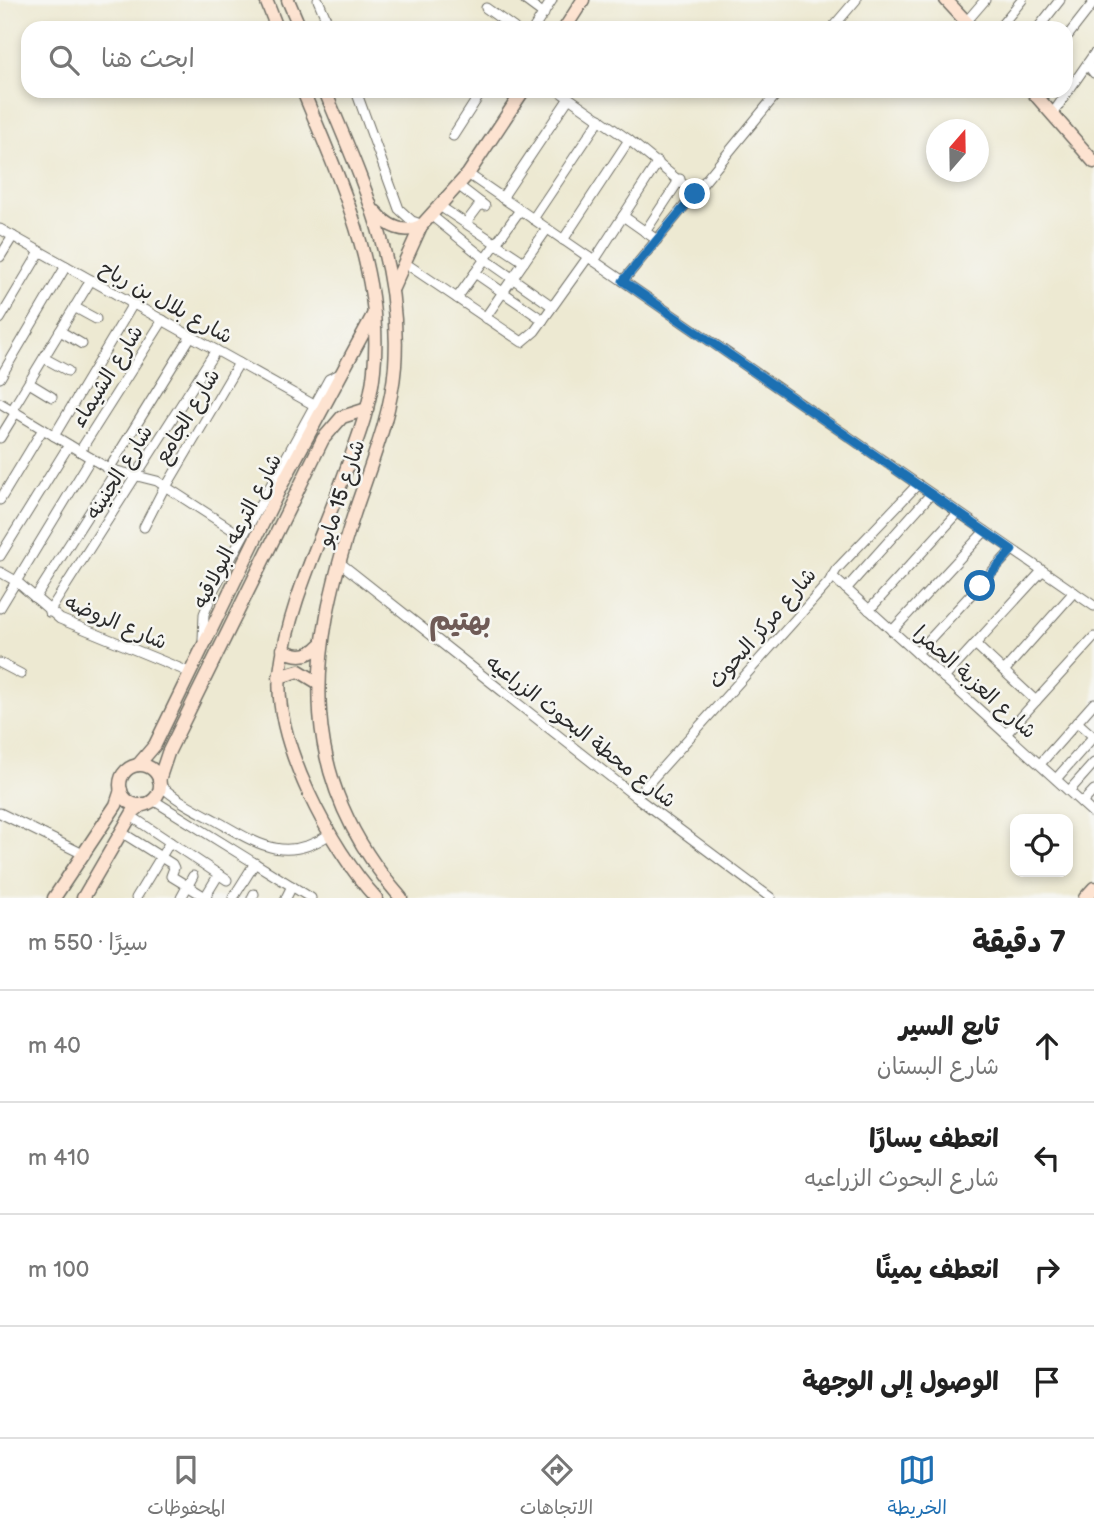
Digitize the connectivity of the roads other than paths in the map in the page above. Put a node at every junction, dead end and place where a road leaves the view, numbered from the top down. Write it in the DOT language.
graph roads {
  1 [pos="266,0"];
  2 [pos="288,0"];
  3 [pos="318,0"];
  4 [pos="525,0"];
  5 [pos="552,0"];
  6 [pos="583,0"];
  7 [pos="856,0"];
  8 [pos="985,0"];
  9 [pos="1021,0"];
  10 [pos="1060,0"];
  11 [pos="948,1"];
  12 [pos="1094,2"];
  13 [pos="485,8"];
  14 [pos="544,14"];
  15 [pos="274,21"];
  16 [pos="297,21"];
  17 [pos="327,21"];
  18 [pos="504,21"];
  19 [pos="539,21"];
  20 [pos="570,21"];
  21 [pos="838,21"];
  22 [pos="966,21"];
  23 [pos="972,21"];
  24 [pos="1004,21"];
  25 [pos="1044,21"];
  26 [pos="1073,29"];
  27 [pos="1094,54"];
  28 [pos="1087,64"];
  29 [pos="1094,73"];
  30 [pos="1073,84"];
  31 [pos="306,98"];
  32 [pos="329,98"];
  33 [pos="359,98"];
  34 [pos="477,98"];
  35 [pos="518,98"];
  36 [pos="569,98"];
  37 [pos="773,98"];
  38 [pos="1039,98"];
  39 [pos="1063,98"];
  40 [pos="1053,113"];
  41 [pos="600,119"];
  42 [pos="453,136"];
  43 [pos="629,140"];
  44 [pos="658,162"];
  45 [pos="1094,162"];
  46 [pos="468,174"];
  47 [pos="680,179"];
  48 [pos="459,186"];
  49 [pos="695,194"];
  50 [pos="502,198"];
  51 [pos="441,207"];
  52 [pos="374,209"];
  53 [pos="520,210"];
  54 [pos="623,216"];
  55 [pos="533,219"];
  56 [pos="425,222"];
  57 [pos="466,223"];
  58 [pos="0,229"];
  59 [pos="547,229"];
  60 [pos="645,232"];
  61 [pos="13,236"];
  62 [pos="563,240"];
  63 [pos="657,240"];
  64 [pos="496,243"];
  65 [pos="40,252"];
  66 [pos="0,257"];
  67 [pos="485,259"];
  68 [pos="591,259"];
  69 [pos="524,262"];
  70 [pos="405,263"];
  71 [pos="66,266"];
  72 [pos="475,272"];
  73 [pos="513,279"];
  74 [pos="91,280"];
  75 [pos="623,281"];
  76 [pos="393,289"];
  77 [pos="503,292"];
  78 [pos="457,298"];
  79 [pos="133,304"];
  80 [pos="552,306"];
  81 [pos="74,307"];
  82 [pos="373,315"];
  83 [pos="485,318"];
  84 [pos="0,319"];
  85 [pos="96,319"];
  86 [pos="163,320"];
  87 [pos="543,320"];
  88 [pos="60,331"];
  89 [pos="191,336"];
  90 [pos="82,344"];
  91 [pos="216,350"];
  92 [pos="44,358"];
  93 [pos="239,363"];
  94 [pos="68,372"];
  95 [pos="342,373"];
  96 [pos="0,378"];
  97 [pos="29,383"];
  98 [pos="52,397"];
  99 [pos="0,403"];
  100 [pos="314,405"];
  101 [pos="367,409"];
  102 [pos="14,411"];
  103 [pos="43,429"];
  104 [pos="54,436"];
  105 [pos="0,438"];
  106 [pos="69,444"];
  107 [pos="80,451"];
  108 [pos="91,458"];
  109 [pos="112,470"];
  110 [pos="137,474"];
  111 [pos="918,484"];
  112 [pos="165,486"];
  113 [pos="931,494"];
  114 [pos="0,500"];
  115 [pos="958,513"];
  116 [pos="144,527"];
  117 [pos="985,531"];
  118 [pos="242,536"];
  119 [pos="1012,550"];
  120 [pos="0,556"];
  121 [pos="339,562"];
  122 [pos="1042,571"];
  123 [pos="0,572"];
  124 [pos="832,576"];
  125 [pos="16,581"];
  126 [pos="846,589"];
  127 [pos="1074,592"];
  128 [pos="36,598"];
  129 [pos="1094,606"];
  130 [pos="0,608"];
  131 [pos="869,610"];
  132 [pos="49,612"];
  133 [pos="892,631"];
  134 [pos="1094,637"];
  135 [pos="203,640"];
  136 [pos="975,643"];
  137 [pos="320,646"];
  138 [pos="284,649"];
  139 [pos="917,653"];
  140 [pos="0,663"];
  141 [pos="1004,671"];
  142 [pos="189,672"];
  143 [pos="20,674"];
  144 [pos="279,677"];
  145 [pos="944,678"];
  146 [pos="317,682"];
  147 [pos="1036,701"];
  148 [pos="1094,702"];
  149 [pos="1077,722"];
  150 [pos="1006,734"];
  151 [pos="1094,736"];
  152 [pos="1094,763"];
  153 [pos="1040,764"];
  154 [pos="138,765"];
  155 [pos="1055,779"];
  156 [pos="159,782"];
  157 [pos="121,790"];
  158 [pos="1094,790"];
  159 [pos="1069,791"];
  160 [pos="636,797"];
  161 [pos="148,802"];
  162 [pos="1082,803"];
  163 [pos="0,813"];
  164 [pos="1094,814"];
  165 [pos="131,816"];
  166 [pos="121,832"];
  167 [pos="330,834"];
  168 [pos="170,842"];
  169 [pos="85,855"];
  170 [pos="160,858"];
  171 [pos="255,863"];
  172 [pos="193,876"];
  173 [pos="187,886"];
  174 [pos="292,886"];
  175 [pos="1094,888"];
  176 [pos="206,897"];
  177 [pos="54,898"];
  178 [pos="83,898"];
  179 [pos="136,898"];
  180 [pos="181,898"];
  181 [pos="233,898"];
  182 [pos="286,898"];
  183 [pos="311,898"];
  184 [pos="376,898"];
  185 [pos="401,898"];
  186 [pos="771,898"];
  187 [pos="1085,898"];
  1 -- 15 [label="main road"];
  2 -- 16 [label="main road"];
  3 -- 17 [label="street"];
  4 -- 14 [label="street"];
  5 -- 14 [label="street"];
  6 -- 20 [label="main road"];
  7 -- 21 [label="street"];
  8 -- 23 [label="street"];
  9 -- 24 [label="street"];
  10 -- 25 [label="street"];
  11 -- 22 [label="main road"];
  12 -- 26 [label="street"];
  13 -- 18 [label="street"];
  14 -- 19 [label="street"];
  27 -- 28 [label="street"];
  28 -- 29 [label="street"];
  28 -- 30 [label="street"];
  31 -- 82 [label="main road, شارع 15 مايو"];
  32 -- 52 [label="main road, شارع 15 مايو"];
  33 -- 56 [label="street"];
  34 -- 42 [label="street"];
  35 -- 46 [label="main road"];
  36 -- 41 [label="street"];
  36 -- 50 [label="street"];
  37 -- 49 [label="street"];
  38 -- 40 [label="main road"];
  39 -- 40 [label="street"];
  40 -- 45 [label="main road"];
  41 -- 43 [label="street"];
  41 -- 55 [label="street"];
  43 -- 44 [label="street"];
  43 -- 62 [label="street"];
  44 -- 47 [label="street"];
  44 -- 54 [label="street"];
  46 -- 48 [label="main road"];
  46 -- 50 [label="street"];
  47 -- 49 [label="street"];
  47 -- 60 [label="street"];
  48 -- 51 [label="main road"];
  48 -- 57 [label="street"];
  49 -- 63 [label="street"];
  50 -- 53 [label="street"];
  51 -- 56 [label="main road"];
  51 -- 57 [label="street"];
  52 -- 56 [label="main road"];
  52 -- 76 [label="main road, شارع 15 مايو"];
  53 -- 55 [label="street"];
  53 -- 64 [label="street"];
  54 -- 60 [label="street"];
  54 -- 68 [label="street"];
  55 -- 59 [label="street"];
  56 -- 67 [label="street"];
  56 -- 70 [label="main road"];
  57 -- 64 [label="street"];
  58 -- 61 [label="street, شارع بلال بن رباح"];
  59 -- 62 [label="street"];
  59 -- 69 [label="street"];
  60 -- 63 [label="street"];
  61 -- 65 [label="street, شارع بلال بن رباح"];
  61 -- 66 [label="street"];
  62 -- 68 [label="street"];
  63 -- 75 [label="street"];
  64 -- 67 [label="street"];
  64 -- 69 [label="street"];
  65 -- 71 [label="street, شارع بلال بن رباح"];
  65 -- 84 [label="street"];
  67 -- 72 [label="street"];
  67 -- 73 [label="street"];
  68 -- 75 [label="street"];
  68 -- 80 [label="street"];
  69 -- 73 [label="street"];
  70 -- 76 [label="main road"];
  70 -- 78 [label="street"];
  71 -- 74 [label="street, شارع بلال بن رباح"];
  71 -- 96 [label="street"];
  72 -- 77 [label="street"];
  72 -- 78 [label="street"];
  73 -- 77 [label="street"];
  73 -- 80 [label="street"];
  74 -- 79 [label="street, شارع بلال بن رباح"];
  74 -- 81 [label="street"];
  75 -- 111 [label="street"];
  76 -- 121 [label="main road, شارع 15 مايو"];
  77 -- 83 [label="street"];
  77 -- 87 [label="street"];
  78 -- 83 [label="street"];
  79 -- 86 [label="street, شارع بلال بن رباح"];
  79 -- 104 [label="street"];
  80 -- 87 [label="street"];
  81 -- 85 [label="street"];
  81 -- 88 [label="street"];
  82 -- 95 [label="main road, شارع الترعه البولاقيه"];
  82 -- 101 [label="main road, شارع 15 مايو"];
  83 -- 87 [label="street"];
  86 -- 89 [label="street, شارع بلال بن رباح"];
  86 -- 107 [label="street, شارع الشيماء"];
  88 -- 90 [label="street"];
  88 -- 92 [label="street"];
  89 -- 91 [label="street, شارع بلال بن رباح"];
  89 -- 109 [label="street"];
  91 -- 93 [label="street, شارع بلال بن رباح"];
  91 -- 110 [label="street, شارع الجنينه"];
  92 -- 94 [label="street"];
  92 -- 97 [label="street"];
  93 -- 100 [label="street, شارع بلال بن رباح"];
  93 -- 112 [label="street, شارع الجامع"];
  95 -- 100 [label="street"];
  95 -- 135 [label="main road, شارع الترعه البولاقيه"];
  97 -- 98 [label="street"];
  97 -- 102 [label="street"];
  99 -- 102 [label="street"];
  100 -- 118 [label="street"];
  101 -- 138 [label="main road, شارع 15 مايو"];
  101 -- 156 [label="main road, شارع الترعه البولاقيه"];
  102 -- 103 [label="street"];
  102 -- 105 [label="street"];
  103 -- 104 [label="street"];
  103 -- 114 [label="street"];
  104 -- 106 [label="street"];
  106 -- 107 [label="street"];
  106 -- 120 [label="street"];
  107 -- 108 [label="street"];
  108 -- 109 [label="street"];
  108 -- 125 [label="street"];
  109 -- 110 [label="street"];
  109 -- 128 [label="street"];
  110 -- 112 [label="street"];
  110 -- 132 [label="street, شارع الجنينه"];
  111 -- 113 [label="street"];
  111 -- 124 [label="street, شارع مركز البحوث"];
  112 -- 116 [label="street, شارع الجامع"];
  112 -- 118 [label="street"];
  113 -- 115 [label="street"];
  113 -- 126 [label="street"];
  115 -- 117 [label="street"];
  115 -- 131 [label="street"];
  117 -- 119 [label="street"];
  117 -- 133 [label="street"];
  118 -- 135 [label="street"];
  119 -- 122 [label="street"];
  119 -- 139 [label="street"];
  121 -- 137 [label="main road, شارع 15 مايو"];
  121 -- 160 [label="street, شارع محطة البحوث الزراعيه"];
  122 -- 127 [label="street"];
  122 -- 136 [label="street"];
  123 -- 125 [label="street, شارع الروضه"];
  124 -- 126 [label="street, شارع العزبة الحمرا"];
  124 -- 160 [label="street, شارع مركز البحوث"];
  125 -- 128 [label="street, شارع الروضه"];
  125 -- 130 [label="street"];
  126 -- 131 [label="street, شارع العزبة الحمرا"];
  127 -- 129 [label="street"];
  127 -- 141 [label="street"];
  128 -- 132 [label="street, شارع الروضه"];
  131 -- 133 [label="street, شارع العزبة الحمرا"];
  132 -- 142 [label="street, شارع الروضه"];
  133 -- 139 [label="street, شارع العزبة الحمرا"];
  134 -- 147 [label="street"];
  135 -- 142 [label="main road, شارع الترعه البولاقيه"];
  136 -- 141 [label="street"];
  136 -- 145 [label="street"];
  137 -- 138 [label="main road"];
  137 -- 146 [label="main road, شارع 15 مايو"];
  138 -- 144 [label="main road, شارع 15 مايو"];
  139 -- 145 [label="street, شارع العزبة الحمرا"];
  140 -- 143 [label="street"];
  141 -- 147 [label="street"];
  142 -- 154 [label="main road, شارع الترعه البولاقيه"];
  144 -- 146 [label="main road"];
  144 -- 167 [label="main road, شارع 15 مايو"];
  145 -- 150 [label="street, شارع العزبة الحمرا"];
  146 -- 185 [label="main road, شارع 15 مايو"];
  147 -- 150 [label="street"];
  148 -- 149 [label="street"];
  149 -- 151 [label="street"];
  149 -- 153 [label="street"];
  150 -- 153 [label="street, شارع العزبة الحمرا"];
  151 -- 155 [label="street"];
  152 -- 159 [label="street"];
  153 -- 155 [label="street, شارع العزبة الحمرا"];
  154 -- 156 [label="main road"];
  154 -- 157 [label="main road"];
  155 -- 159 [label="street, شارع العزبة الحمرا"];
  156 -- 161 [label="main road"];
  156 -- 167 [label="street"];
  157 -- 161 [label="main road"];
  157 -- 169 [label="main road"];
  158 -- 162 [label="street"];
  159 -- 162 [label="street, شارع العزبة الحمرا"];
  160 -- 186 [label="street, شارع محطة البحوث الزراعيه"];
  161 -- 165 [label="main road"];
  161 -- 171 [label="street"];
  162 -- 164 [label="street, شارع العزبة الحمرا"];
  163 -- 169 [label="street"];
  165 -- 166 [label="main road"];
  165 -- 168 [label="street"];
  166 -- 170 [label="street"];
  166 -- 178 [label="main road"];
  167 -- 184 [label="main road, شارع 15 مايو"];
  168 -- 170 [label="street"];
  168 -- 176 [label="street"];
  169 -- 177 [label="main road"];
  170 -- 173 [label="street"];
  170 -- 179 [label="street"];
  171 -- 174 [label="street"];
  171 -- 181 [label="street"];
  172 -- 173 [label="street"];
  173 -- 176 [label="street"];
  173 -- 180 [label="street"];
  174 -- 182 [label="street"];
  174 -- 183 [label="street"];
  175 -- 187 [label="main road"];
}
